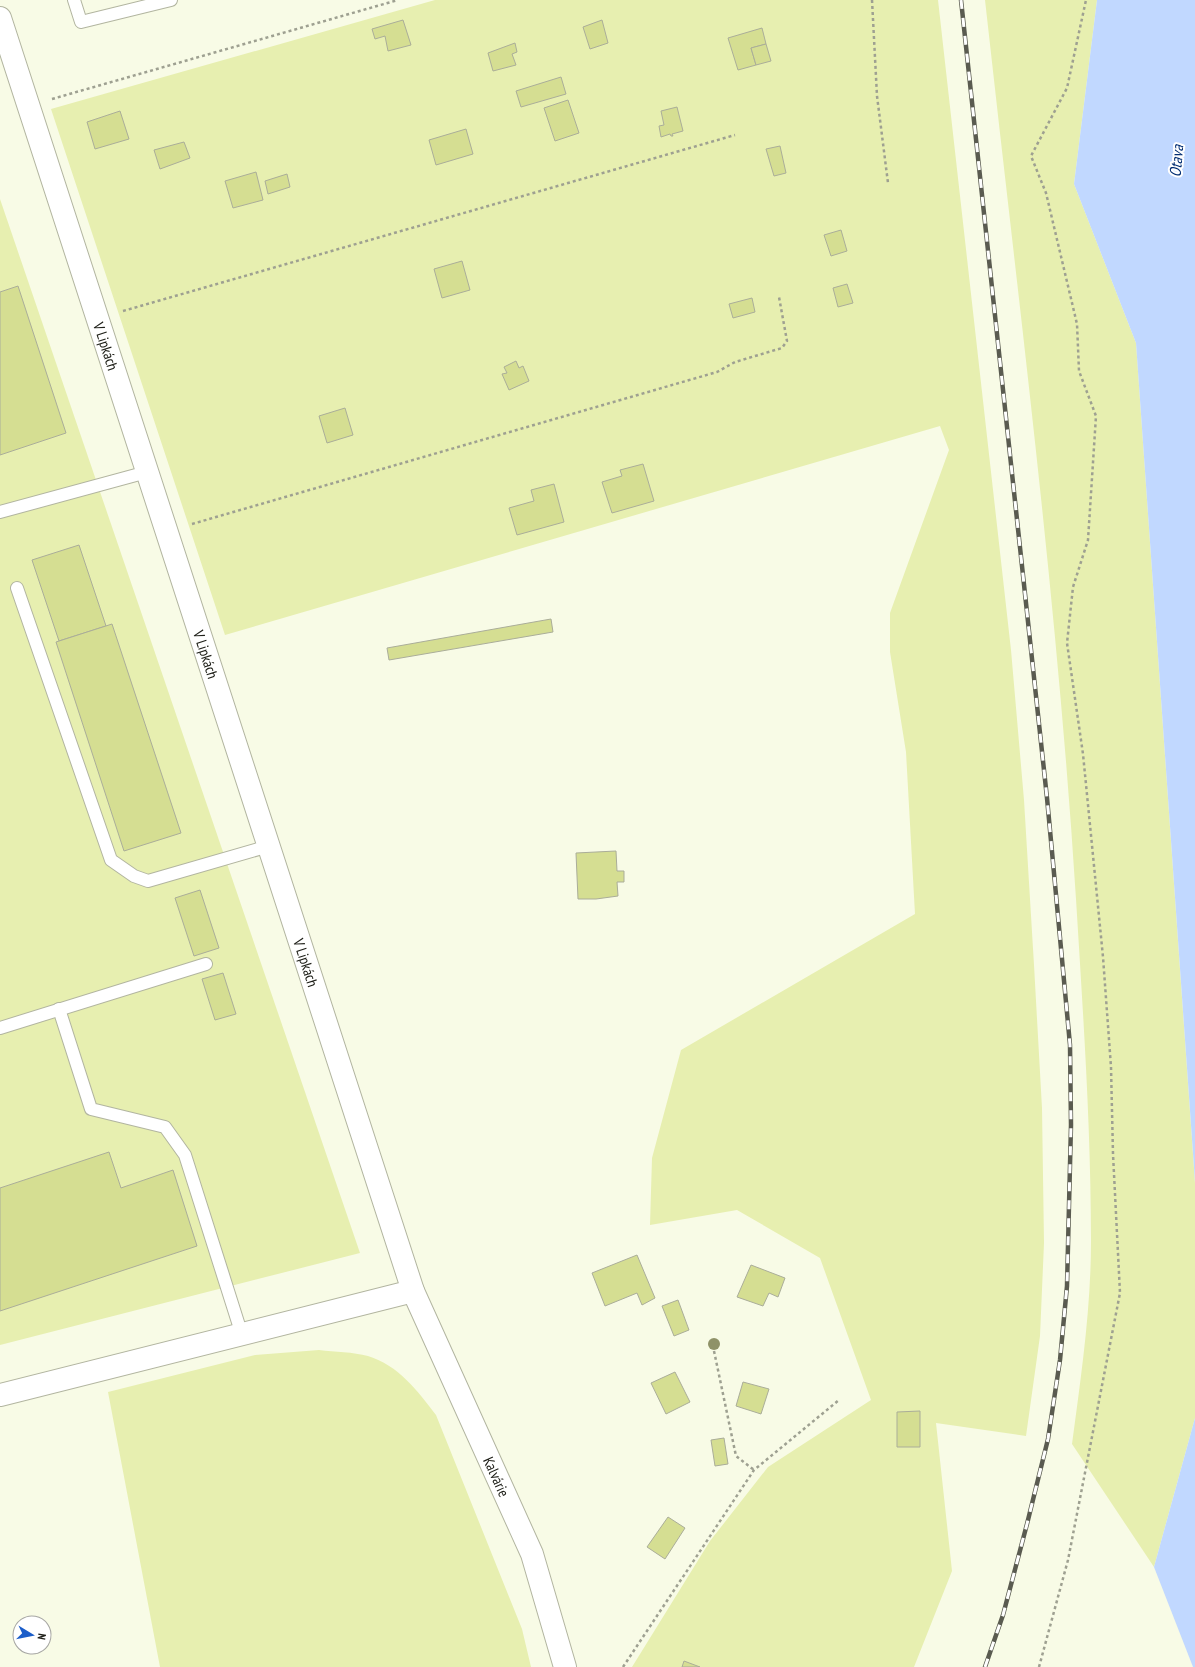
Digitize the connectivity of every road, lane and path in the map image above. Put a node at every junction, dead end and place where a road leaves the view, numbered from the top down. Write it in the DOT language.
graph roads {
  1 [pos="74,0"];
  2 [pos="171,0"];
  3 [pos="398,0"];
  4 [pos="872,0"];
  5 [pos="1086,0"];
  6 [pos="0,18"];
  7 [pos="28,106"];
  8 [pos="735,135"];
  9 [pos="888,183"];
  10 [pos="779,297"];
  11 [pos="98,319"];
  12 [pos="147,472"];
  13 [pos="0,512"];
  14 [pos="167,531"];
  15 [pos="17,588"];
  16 [pos="269,846"];
  17 [pos="206,964"];
  18 [pos="58,1009"];
  19 [pos="0,1028"];
  20 [pos="413,1291"];
  21 [pos="242,1335"];
  22 [pos="714,1351"];
  23 [pos="0,1395"];
  24 [pos="839,1400"];
  25 [pos="754,1470"];
  26 [pos="566,1667"];
  27 [pos="624,1667"];
  28 [pos="1039,1667"];
  1 -- 2 [label="lane"];
  3 -- 7 [label="path"];
  4 -- 9 [label="path"];
  5 -- 28 [label="path"];
  6 -- 7 [label="street, V Lipkách"];
  7 -- 11 [label="street, V Lipkách"];
  8 -- 11 [label="path"];
  10 -- 14 [label="path"];
  11 -- 12 [label="street, V Lipkách"];
  12 -- 13 [label="lane"];
  12 -- 14 [label="street, V Lipkách"];
  14 -- 16 [label="street, V Lipkách"];
  15 -- 16 [label="lane"];
  16 -- 20 [label="street, V Lipkách"];
  17 -- 18 [label="lane"];
  18 -- 19 [label="lane"];
  18 -- 21 [label="lane"];
  20 -- 21 [label="street"];
  20 -- 26 [label="street, Kalvárie"];
  21 -- 23 [label="street"];
  22 -- 25 [label="path"];
  24 -- 25 [label="path"];
  25 -- 27 [label="path"];
}
